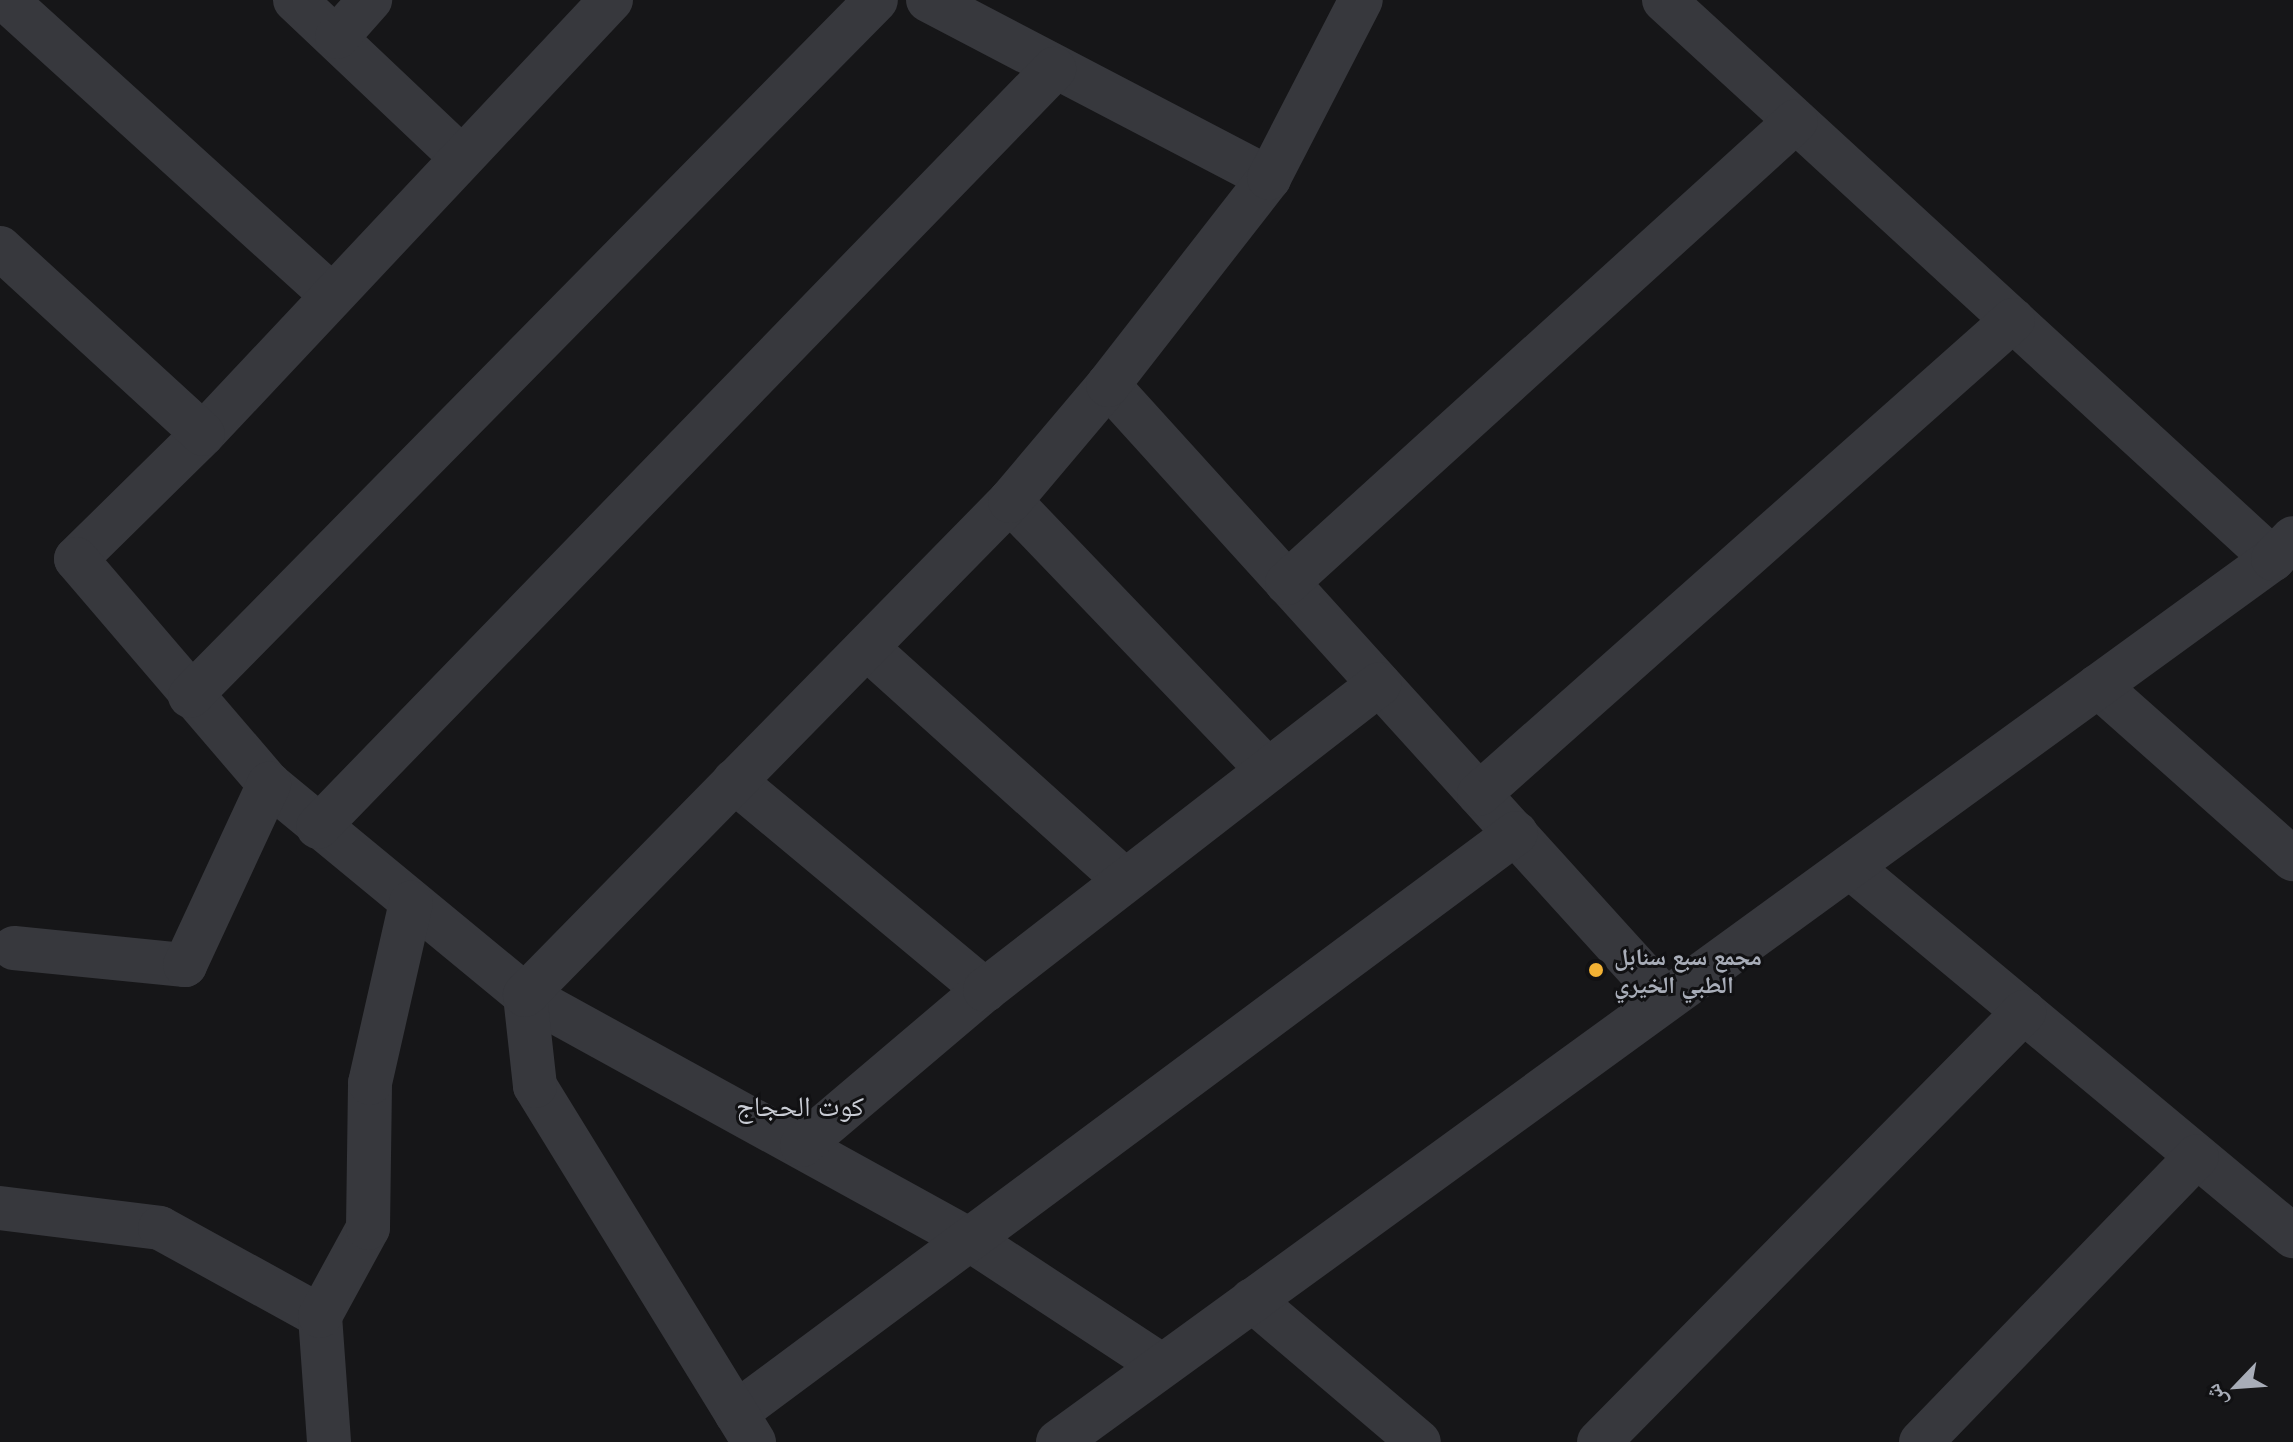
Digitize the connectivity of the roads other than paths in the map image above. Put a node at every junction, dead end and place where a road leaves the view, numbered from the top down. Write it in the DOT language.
graph roads {
  1 [pos="6,0"];
  2 [pos="295,0"];
  3 [pos="370,0"];
  4 [pos="611,0"];
  5 [pos="876,0"];
  6 [pos="928,0"];
  7 [pos="1361,0"];
  8 [pos="1664,0"];
  9 [pos="337,37"];
  10 [pos="1054,69"];
  11 [pos="1796,121"];
  12 [pos="461,157"];
  13 [pos="1269,178"];
  14 [pos="0,248"];
  15 [pos="332,296"];
  16 [pos="2013,320"];
  17 [pos="1108,385"];
  18 [pos="203,434"];
  19 [pos="1010,501"];
  20 [pos="2283,549"];
  21 [pos="1287,583"];
  22 [pos="868,649"];
  23 [pos="1379,684"];
  24 [pos="2098,686"];
  25 [pos="190,696"];
  26 [pos="1268,770"];
  27 [pos="734,781"];
  28 [pos="269,784"];
  29 [pos="1479,794"];
  30 [pos="318,827"];
  31 [pos="1516,833"];
  32 [pos="2293,859"];
  33 [pos="1850,867"];
  34 [pos="1125,880"];
  35 [pos="411,903"];
  36 [pos="14,948"];
  37 [pos="985,990"];
  38 [pos="525,995"];
  39 [pos="1666,1000"];
  40 [pos="2024,1012"];
  41 [pos="802,1145"];
  42 [pos="2197,1156"];
  43 [pos="0,1208"];
  44 [pos="2293,1236"];
  45 [pos="972,1241"];
  46 [pos="1252,1300"];
  47 [pos="320,1316"];
  48 [pos="1159,1364"];
  49 [pos="745,1427"];
  50 [pos="329,1442"];
  51 [pos="1058,1442"];
  52 [pos="1419,1442"];
  53 [pos="1599,1442"];
  54 [pos="1921,1442"];
  1 -- 15 [label="street"];
  2 -- 9 [label="street"];
  3 -- 9 [label="street"];
  4 -- 12 [label="street"];
  5 -- 25 [label="street"];
  6 -- 10 [label="street"];
  7 -- 13 [label="street"];
  8 -- 11 [label="street"];
  9 -- 12 [label="street"];
  10 -- 13 [label="street"];
  10 -- 30 [label="street"];
  11 -- 16 [label="street"];
  11 -- 21 [label="street"];
  12 -- 15 [label="street"];
  13 -- 17 [label="street"];
  14 -- 18 [label="street"];
  15 -- 18 [label="street"];
  16 -- 20 [label="street"];
  16 -- 29 [label="street"];
  17 -- 19 [label="street"];
  17 -- 21 [label="street"];
  18 -- 25 [label="street"];
  19 -- 22 [label="street"];
  19 -- 26 [label="street"];
  20 -- 24 [label="street"];
  21 -- 23 [label="street"];
  22 -- 27 [label="street"];
  22 -- 34 [label="street"];
  23 -- 26 [label="street"];
  23 -- 29 [label="street"];
  24 -- 32 [label="street"];
  24 -- 33 [label="street"];
  25 -- 28 [label="street"];
  26 -- 34 [label="street"];
  27 -- 37 [label="street"];
  27 -- 38 [label="street"];
  28 -- 30 [label="street"];
  28 -- 36 [label="street"];
  29 -- 31 [label="street"];
  30 -- 35 [label="street"];
  31 -- 39 [label="street"];
  31 -- 45 [label="street"];
  33 -- 39 [label="street"];
  33 -- 40 [label="street"];
  34 -- 37 [label="street"];
  35 -- 38 [label="street"];
  35 -- 47 [label="street"];
  37 -- 41 [label="street"];
  38 -- 41 [label="street"];
  38 -- 49 [label="street"];
  39 -- 46 [label="street"];
  40 -- 42 [label="street"];
  40 -- 53 [label="street"];
  41 -- 45 [label="street"];
  42 -- 44 [label="street"];
  42 -- 54 [label="street"];
  43 -- 47 [label="street"];
  45 -- 48 [label="street"];
  45 -- 49 [label="street"];
  46 -- 48 [label="street"];
  46 -- 52 [label="street"];
  47 -- 50 [label="street"];
  48 -- 51 [label="street"];
}
